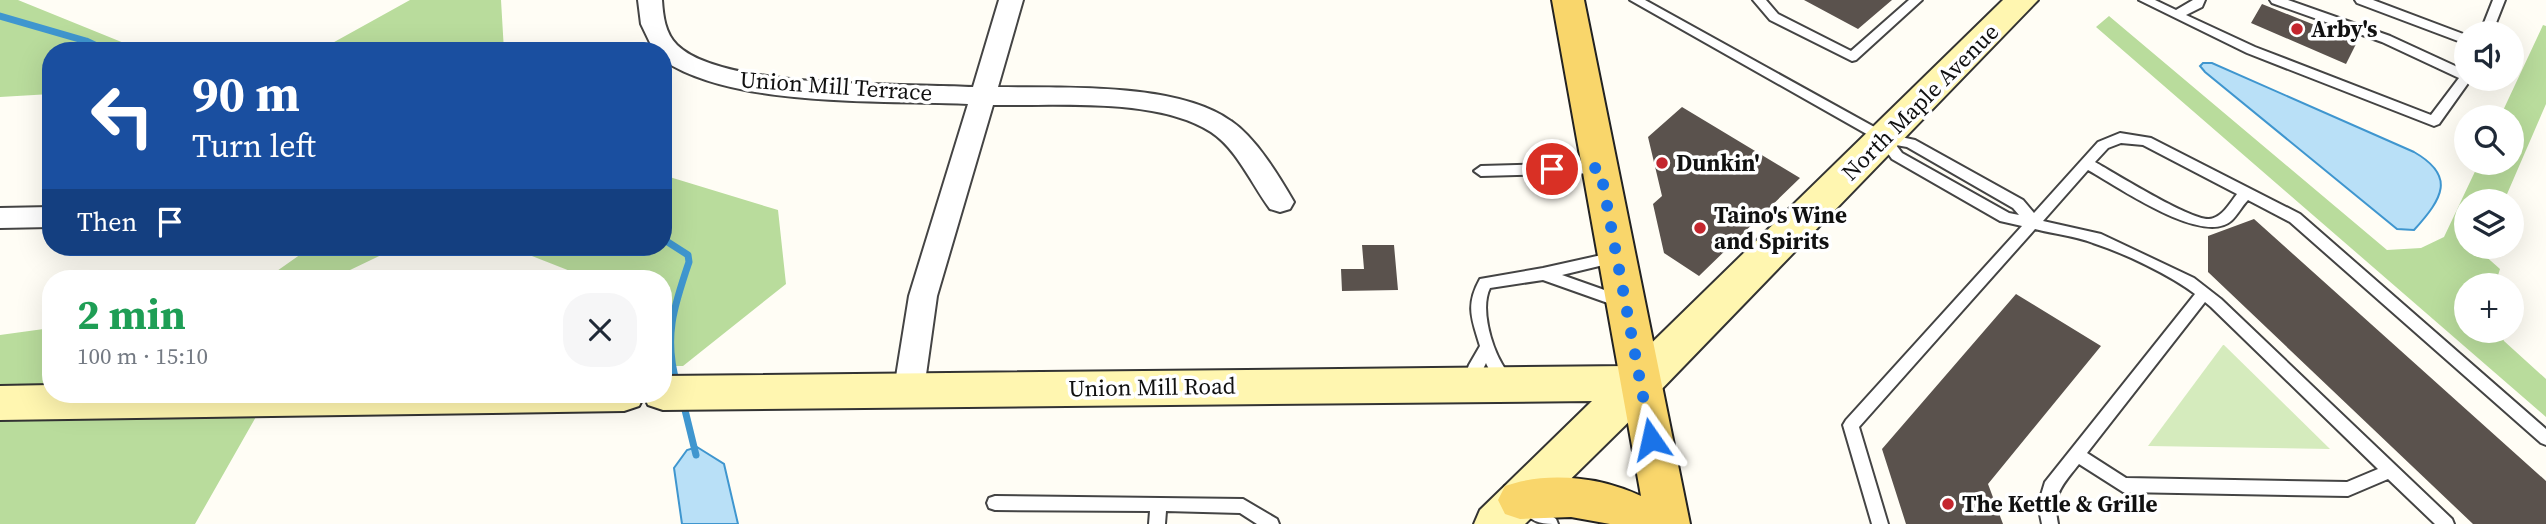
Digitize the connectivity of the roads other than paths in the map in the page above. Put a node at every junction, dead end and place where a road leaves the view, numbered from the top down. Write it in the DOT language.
graph roads {
  1 [pos="650,0"];
  2 [pos="1011,0"];
  3 [pos="1568,0"];
  4 [pos="1636,0"];
  5 [pos="1759,0"];
  6 [pos="1916,0"];
  7 [pos="2022,0"];
  8 [pos="2145,0"];
  9 [pos="2199,0"];
  10 [pos="2276,0"];
  11 [pos="2361,0"];
  12 [pos="2499,0"];
  13 [pos="2176,15"];
  14 [pos="2491,21"];
  15 [pos="2454,35"];
  16 [pos="661,42"];
  17 [pos="672,54"];
  18 [pos="2454,70"];
  19 [pos="2455,91"];
  20 [pos="983,96"];
  21 [pos="1884,138"];
  22 [pos="2086,163"];
  23 [pos="1600,168"];
  24 [pos="1481,171"];
  25 [pos="2246,192"];
  26 [pos="1280,202"];
  27 [pos="42,217"];
  28 [pos="0,218"];
  29 [pos="2033,222"];
  30 [pos="1617,256"];
  31 [pos="1544,274"];
  32 [pos="2203,294"];
  33 [pos="1625,304"];
  34 [pos="1488,347"];
  35 [pos="1641,383"];
  36 [pos="1489,384"];
  37 [pos="909,389"];
  38 [pos="672,393"];
  39 [pos="42,402"];
  40 [pos="0,403"];
  41 [pos="2546,438"];
  42 [pos="2077,454"];
  43 [pos="2390,471"];
  44 [pos="995,503"];
  45 [pos="1158,504"];
  46 [pos="1522,516"];
  47 [pos="1157,524"];
  48 [pos="1272,524"];
  49 [pos="1648,524"];
  50 [pos="1668,524"];
  51 [pos="1880,524"];
  52 [pos="2050,524"];
  53 [pos="2446,524"];
  1 -- 16 [label="street, Union Mill Terrace"];
  2 -- 20 [label="street"];
  3 -- 23 [label="main road"];
  4 -- 21 [label="lane"];
  5 -- 6 [label="lane"];
  7 -- 21 [label="street, North Maple Avenue"];
  8 -- 13 [label="lane"];
  9 -- 13 [label="lane"];
  10 -- 18 [label="lane"];
  11 -- 15 [label="lane"];
  12 -- 14 [label="lane"];
  13 -- 19 [label="lane"];
  17 -- 20 [label="street, Union Mill Terrace"];
  20 -- 26 [label="street, Union Mill Terrace"];
  20 -- 37 [label="street"];
  21 -- 29 [label="lane"];
  21 -- 35 [label="street, North Maple Avenue"];
  22 -- 25 [label="lane"];
  22 -- 25 [label="lane"];
  22 -- 29 [label="lane"];
  23 -- 24 [label="lane"];
  23 -- 30 [label="main road"];
  25 -- 41 [label="lane"];
  27 -- 28 [label="street"];
  29 -- 32 [label="lane"];
  29 -- 51 [label="lane"];
  30 -- 31 [label="lane"];
  30 -- 33 [label="main road"];
  31 -- 33 [label="lane"];
  31 -- 34 [label="lane"];
  32 -- 42 [label="lane"];
  32 -- 43 [label="lane"];
  33 -- 35 [label="main road"];
  34 -- 36 [label="lane"];
  34 -- 36 [label="lane"];
  35 -- 36 [label="street, Union Mill Road"];
  35 -- 46 [label="street, North Maple Avenue"];
  35 -- 50 [label="main road"];
  36 -- 37 [label="street, Union Mill Road"];
  37 -- 38 [label="street, Union Mill Road"];
  39 -- 40 [label="street"];
  42 -- 43 [label="lane"];
  42 -- 52 [label="lane"];
  43 -- 53 [label="lane"];
  44 -- 45 [label="lane"];
  45 -- 47 [label="lane"];
  45 -- 48 [label="lane"];
  46 -- 49 [label="main road"];
}
